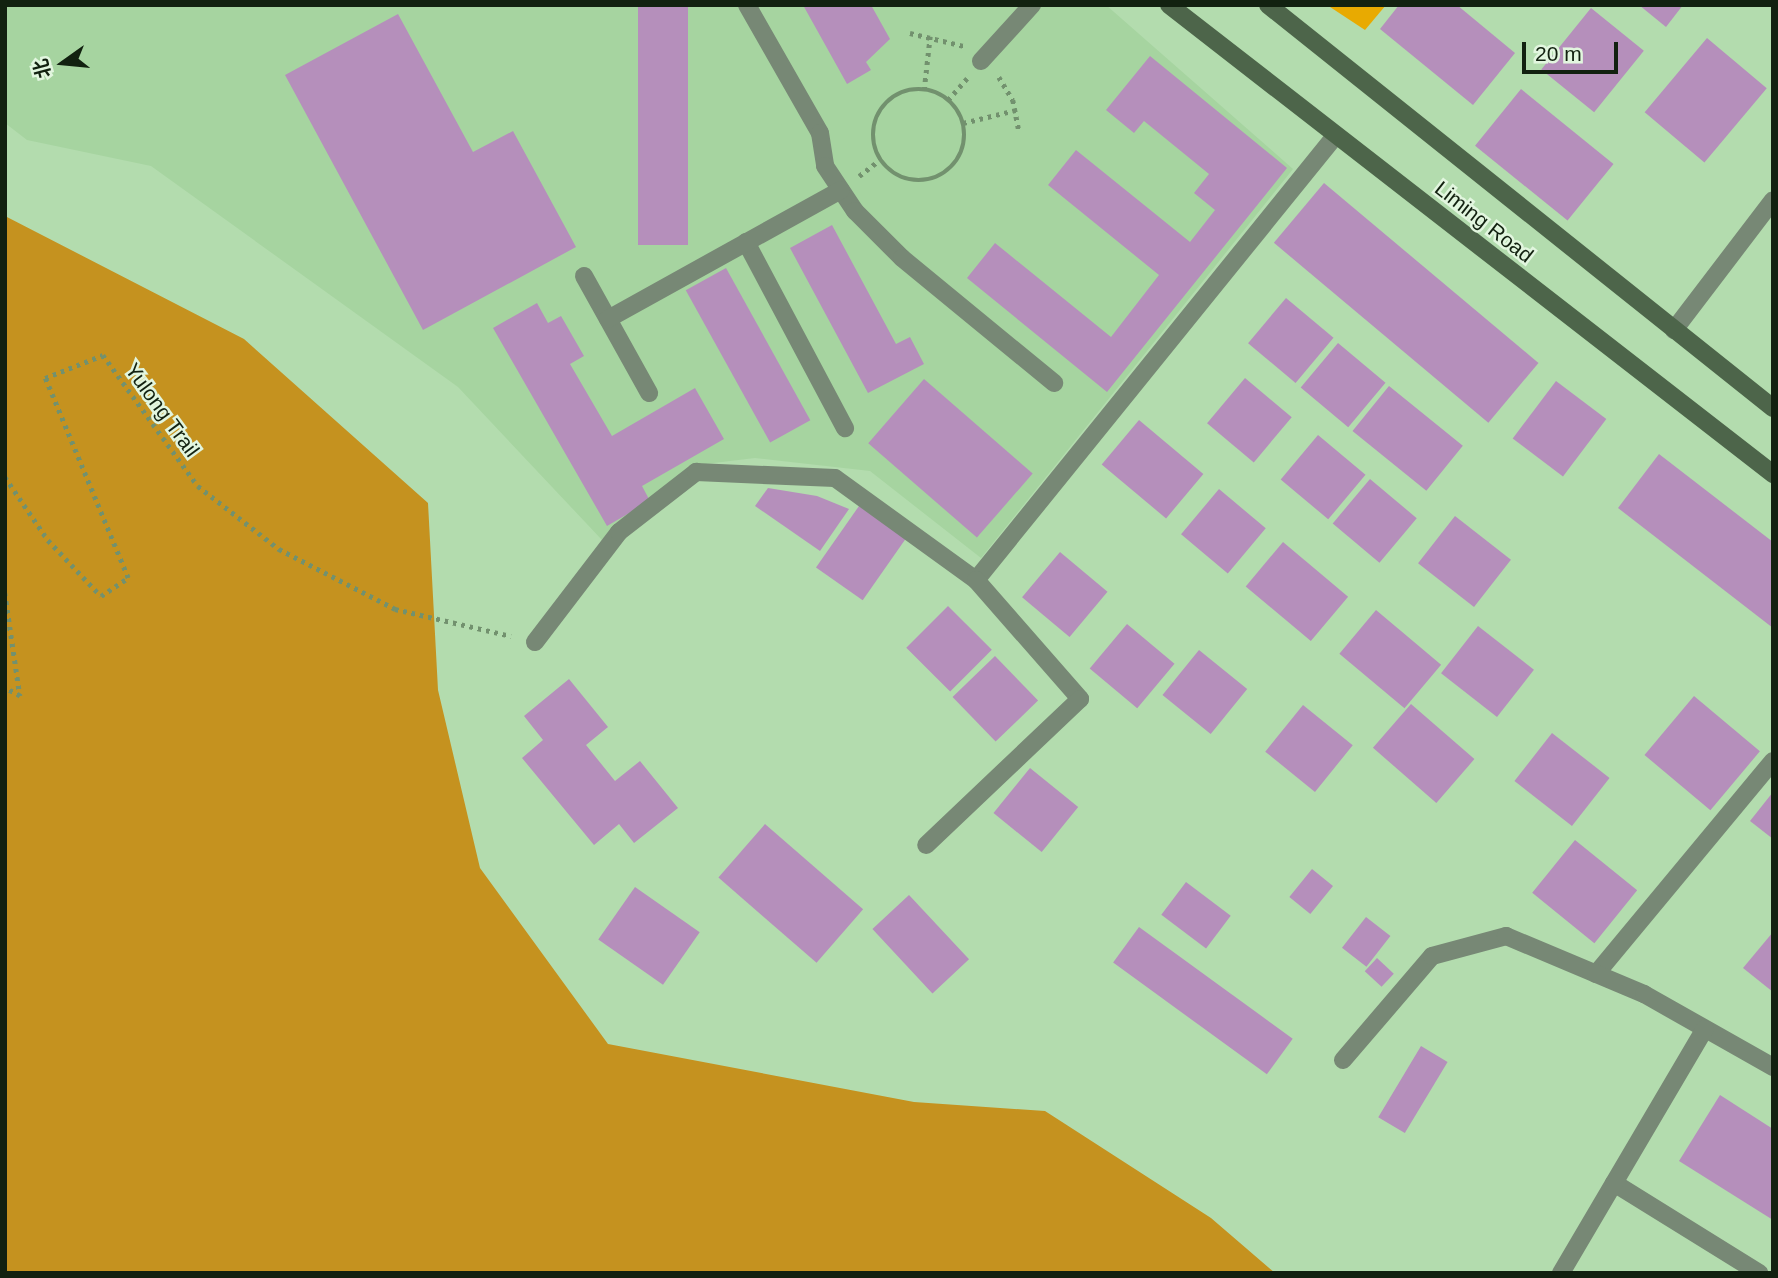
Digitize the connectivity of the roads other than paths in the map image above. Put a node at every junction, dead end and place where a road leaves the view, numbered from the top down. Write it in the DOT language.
graph roads {
  1 [pos="747,5"];
  2 [pos="1032,5"];
  3 [pos="1169,5"];
  4 [pos="1268,5"];
  5 [pos="981,61"];
  6 [pos="1335,135"];
  7 [pos="841,190"];
  8 [pos="1773,200"];
  9 [pos="746,242"];
  10 [pos="584,276"];
  11 [pos="608,319"];
  12 [pos="1674,331"];
  13 [pos="1054,383"];
  14 [pos="649,393"];
  15 [pos="1773,408"];
  16 [pos="845,429"];
  17 [pos="1773,474"];
  18 [pos="976,580"];
  19 [pos="535,642"];
  20 [pos="1773,761"];
  21 [pos="926,845"];
  22 [pos="1596,974"];
  23 [pos="1705,1029"];
  24 [pos="1343,1060"];
  25 [pos="1773,1067"];
  26 [pos="1614,1183"];
  27 [pos="1561,1273"];
  28 [pos="1759,1273"];
  1 -- 7 [label="street"];
  2 -- 5 [label="street"];
  3 -- 6 [label="street, Liming Road"];
  4 -- 12 [label="street, Liming Road"];
  6 -- 17 [label="street, Liming Road"];
  6 -- 18 [label="street"];
  7 -- 9 [label="street"];
  7 -- 13 [label="street"];
  8 -- 12 [label="street"];
  9 -- 11 [label="street"];
  9 -- 16 [label="street"];
  10 -- 11 [label="street"];
  11 -- 14 [label="street"];
  12 -- 15 [label="street, Liming Road"];
  18 -- 19 [label="street"];
  18 -- 21 [label="street"];
  20 -- 22 [label="street"];
  22 -- 23 [label="street"];
  22 -- 24 [label="street"];
  23 -- 25 [label="street"];
  23 -- 26 [label="street"];
  26 -- 27 [label="street"];
  26 -- 28 [label="street"];
}
